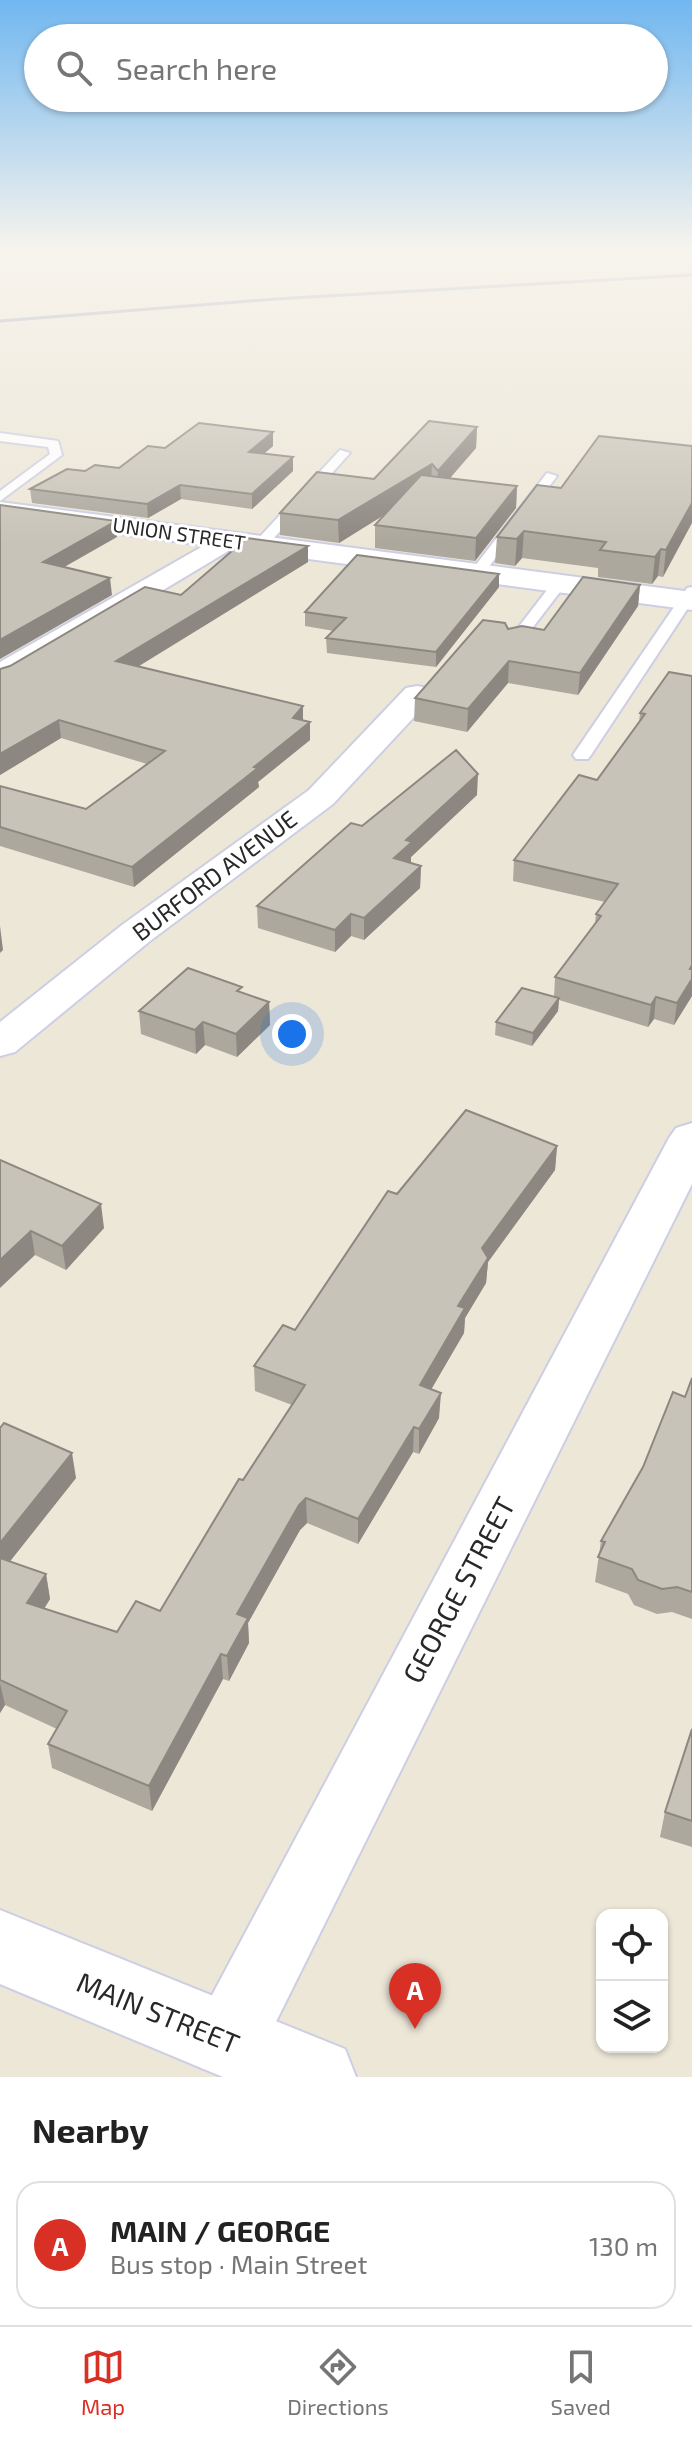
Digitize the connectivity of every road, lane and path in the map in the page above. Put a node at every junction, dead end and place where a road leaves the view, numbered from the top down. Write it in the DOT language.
graph roads {
  1 [pos="0,437"];
  2 [pos="344,453"];
  3 [pos="551,476"];
  4 [pos="0,497"];
  5 [pos="0,510"];
  6 [pos="226,541"];
  7 [pos="260,545"];
  8 [pos="477,573"];
  9 [pos="559,584"];
  10 [pos="690,598"];
  11 [pos="512,645"];
  12 [pos="0,675"];
  13 [pos="417,695"];
  14 [pos="582,755"];
  15 [pos="7,1029"];
  16 [pos="692,1138"];
  17 [pos="0,1947"];
  18 [pos="227,2042"];
  19 [pos="317,2077"];
  1 -- 4 [label="lane"];
  2 -- 7 [label="lane"];
  3 -- 8 [label="lane"];
  5 -- 6 [label="main road, UNION STREET"];
  6 -- 7 [label="main road, UNION STREET"];
  6 -- 12 [label="street"];
  7 -- 8 [label="main road, UNION STREET"];
  8 -- 9 [label="main road, UNION STREET"];
  9 -- 10 [label="main road, UNION STREET"];
  9 -- 11 [label="lane"];
  10 -- 14 [label="lane"];
  13 -- 15 [label="street, BURFORD AVENUE"];
  16 -- 18 [label="street, GEORGE STREET"];
  17 -- 18 [label="main road, MAIN STREET"];
  18 -- 19 [label="main road, MAIN STREET"];
}
